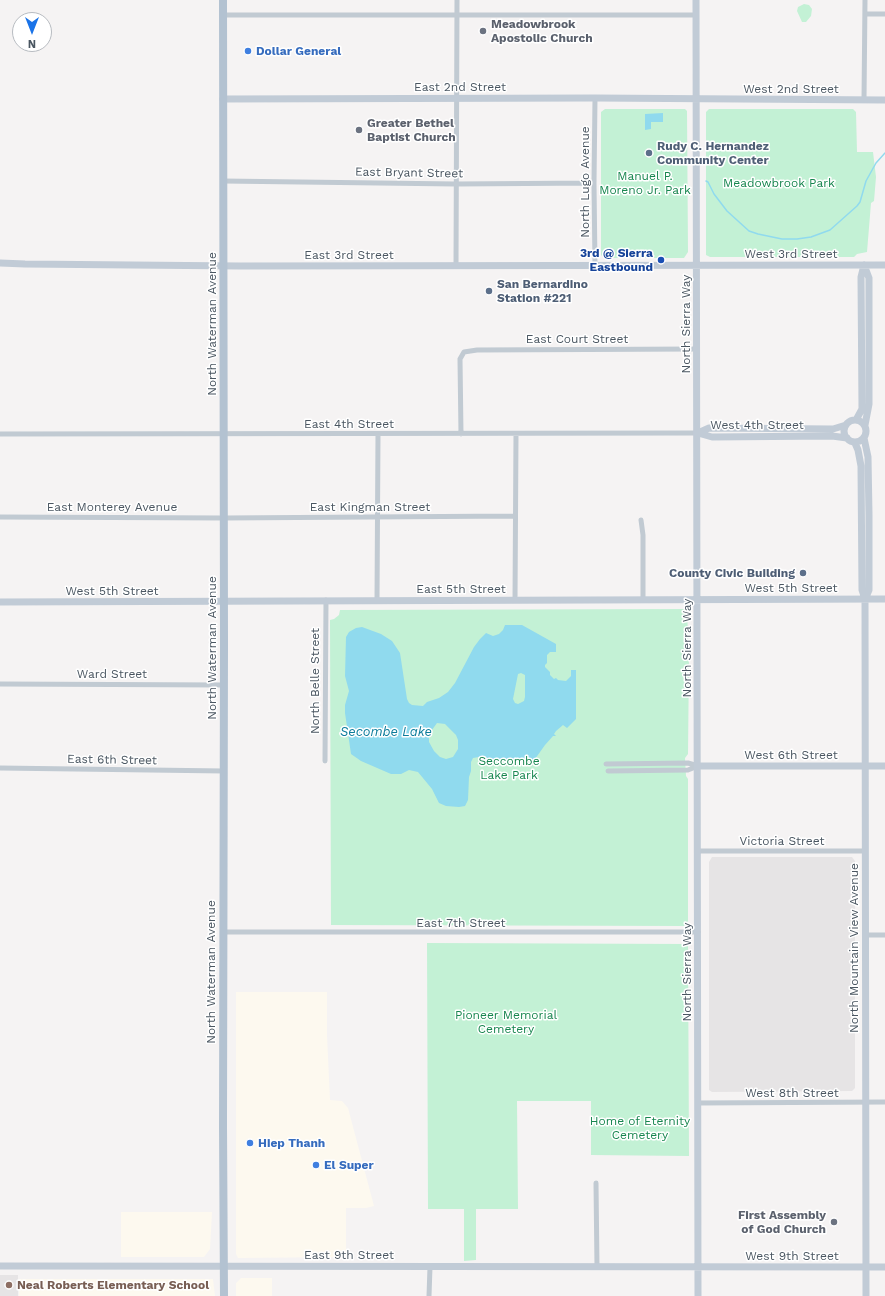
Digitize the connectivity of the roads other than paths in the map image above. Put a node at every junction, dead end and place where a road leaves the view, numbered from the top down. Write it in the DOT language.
graph roads {
  1 [pos="223,0"];
  2 [pos="457,0"];
  3 [pos="696,0"];
  4 [pos="866,0"];
  5 [pos="866,14"];
  6 [pos="885,14"];
  7 [pos="223,15"];
  8 [pos="457,16"];
  9 [pos="696,16"];
  10 [pos="456,98"];
  11 [pos="595,98"];
  12 [pos="223,99"];
  13 [pos="696,100"];
  14 [pos="864,100"];
  15 [pos="885,100"];
  16 [pos="223,181"];
  17 [pos="456,184"];
  18 [pos="594,184"];
  19 [pos="0,263"];
  20 [pos="697,265"];
  21 [pos="864,265"];
  22 [pos="885,265"];
  23 [pos="223,266"];
  24 [pos="456,266"];
  25 [pos="595,266"];
  26 [pos="697,349"];
  27 [pos="856,420"];
  28 [pos="846,425"];
  29 [pos="865,425"];
  30 [pos="698,433"];
  31 [pos="0,434"];
  32 [pos="224,434"];
  33 [pos="378,434"];
  34 [pos="461,434"];
  35 [pos="516,434"];
  36 [pos="846,438"];
  37 [pos="864,438"];
  38 [pos="855,442"];
  39 [pos="516,516"];
  40 [pos="0,517"];
  41 [pos="378,517"];
  42 [pos="224,518"];
  43 [pos="641,520"];
  44 [pos="865,599"];
  45 [pos="885,599"];
  46 [pos="326,600"];
  47 [pos="377,600"];
  48 [pos="515,600"];
  49 [pos="644,600"];
  50 [pos="698,600"];
  51 [pos="0,602"];
  52 [pos="224,602"];
  53 [pos="0,684"];
  54 [pos="224,685"];
  55 [pos="325,761"];
  56 [pos="606,764"];
  57 [pos="698,766"];
  58 [pos="865,766"];
  59 [pos="885,766"];
  60 [pos="0,768"];
  61 [pos="224,771"];
  62 [pos="608,772"];
  63 [pos="698,851"];
  64 [pos="865,851"];
  65 [pos="223,932"];
  66 [pos="698,932"];
  67 [pos="865,935"];
  68 [pos="885,935"];
  69 [pos="885,1102"];
  70 [pos="698,1103"];
  71 [pos="866,1103"];
  72 [pos="596,1183"];
  73 [pos="0,1266"];
  74 [pos="224,1266"];
  75 [pos="430,1267"];
  76 [pos="597,1267"];
  77 [pos="866,1267"];
  78 [pos="885,1267"];
  79 [pos="698,1268"];
  80 [pos="224,1296"];
  81 [pos="430,1296"];
  82 [pos="698,1296"];
  83 [pos="866,1296"];
  1 -- 7 [label="main road, North Waterman Avenue"];
  2 -- 8 [label="street"];
  3 -- 9 [label="street, North Sierra Way"];
  4 -- 5 [label="street"];
  5 -- 6 [label="street"];
  5 -- 14 [label="street"];
  7 -- 8 [label="street"];
  7 -- 12 [label="main road, North Waterman Avenue"];
  8 -- 9 [label="street"];
  8 -- 10 [label="street"];
  9 -- 13 [label="street, North Sierra Way"];
  10 -- 11 [label="street, East 2nd Street"];
  10 -- 12 [label="street, East 2nd Street"];
  10 -- 17 [label="street"];
  11 -- 13 [label="street, East 2nd Street"];
  11 -- 18 [label="street, North Lugo Avenue"];
  12 -- 16 [label="main road, North Waterman Avenue"];
  13 -- 14 [label="street, West 2nd Street"];
  13 -- 20 [label="street, North Sierra Way"];
  14 -- 15 [label="street, West 2nd Street"];
  16 -- 17 [label="street, East Bryant Street"];
  16 -- 23 [label="main road, North Waterman Avenue"];
  17 -- 18 [label="street, East Bryant Street"];
  17 -- 24 [label="street"];
  18 -- 25 [label="street, North Lugo Avenue"];
  19 -- 23 [label="street, East 3rd Street"];
  20 -- 21 [label="street, West 3rd Street"];
  20 -- 25 [label="street, East 3rd Street"];
  20 -- 26 [label="street, North Sierra Way"];
  21 -- 22 [label="street, West 3rd Street"];
  21 -- 27 [label="street"];
  21 -- 29 [label="street"];
  23 -- 24 [label="street, East 3rd Street"];
  23 -- 32 [label="main road, North Waterman Avenue"];
  24 -- 25 [label="street, East 3rd Street"];
  26 -- 30 [label="street, North Sierra Way"];
  26 -- 34 [label="street, East Court Street"];
  27 -- 28 [label="street"];
  27 -- 29 [label="street"];
  28 -- 30 [label="street, West 4th Street"];
  28 -- 36 [label="street"];
  29 -- 37 [label="street"];
  30 -- 35 [label="street, East 4th Street"];
  30 -- 36 [label="street, West 4th Street"];
  30 -- 50 [label="street, North Sierra Way"];
  31 -- 32 [label="street, East 4th Street"];
  32 -- 33 [label="street, East 4th Street"];
  32 -- 42 [label="main road, North Waterman Avenue"];
  33 -- 34 [label="street, East 4th Street"];
  33 -- 41 [label="street"];
  34 -- 35 [label="street, East 4th Street"];
  35 -- 39 [label="street"];
  36 -- 38 [label="street"];
  37 -- 38 [label="street"];
  37 -- 44 [label="street, North Mountain View Avenue"];
  38 -- 44 [label="street, North Mountain View Avenue"];
  39 -- 41 [label="street, East Kingman Street"];
  39 -- 48 [label="street"];
  40 -- 42 [label="street, East Monterey Avenue"];
  41 -- 42 [label="street, East Kingman Street"];
  41 -- 47 [label="street"];
  42 -- 52 [label="main road, North Waterman Avenue"];
  43 -- 49 [label="street"];
  44 -- 45 [label="street, West 5th Street"];
  44 -- 50 [label="street, West 5th Street"];
  44 -- 58 [label="street, North Mountain View Avenue"];
  46 -- 47 [label="street, East 5th Street"];
  46 -- 52 [label="street, East 5th Street"];
  46 -- 55 [label="street, North Belle Street"];
  47 -- 48 [label="street, East 5th Street"];
  48 -- 49 [label="street, East 5th Street"];
  49 -- 50 [label="street, East 5th Street"];
  50 -- 57 [label="street, North Sierra Way"];
  51 -- 52 [label="street, West 5th Street"];
  52 -- 54 [label="main road, North Waterman Avenue"];
  53 -- 54 [label="street, Ward Street"];
  54 -- 61 [label="main road, North Waterman Avenue"];
  56 -- 57 [label="street"];
  57 -- 58 [label="street, West 6th Street"];
  57 -- 62 [label="street"];
  57 -- 63 [label="street, North Sierra Way"];
  58 -- 59 [label="street, West 6th Street"];
  58 -- 64 [label="street, North Mountain View Avenue"];
  60 -- 61 [label="street, East 6th Street"];
  61 -- 65 [label="main road, North Waterman Avenue"];
  63 -- 64 [label="street, Victoria Street"];
  63 -- 66 [label="street, North Sierra Way"];
  64 -- 67 [label="street, North Mountain View Avenue"];
  65 -- 66 [label="street, East 7th Street"];
  65 -- 74 [label="main road, North Waterman Avenue"];
  66 -- 70 [label="street, North Sierra Way"];
  67 -- 68 [label="street"];
  67 -- 71 [label="street, North Mountain View Avenue"];
  69 -- 71 [label="street, West 8th Street"];
  70 -- 71 [label="street, West 8th Street"];
  70 -- 79 [label="street, North Sierra Way"];
  71 -- 77 [label="street, North Mountain View Avenue"];
  72 -- 76 [label="street"];
  73 -- 74 [label="street, East 9th Street"];
  74 -- 75 [label="street, East 9th Street"];
  74 -- 80 [label="main road, North Waterman Avenue"];
  75 -- 76 [label="street, East 9th Street"];
  75 -- 81 [label="street"];
  76 -- 79 [label="street, East 9th Street"];
  77 -- 78 [label="street, West 9th Street"];
  77 -- 79 [label="street, West 9th Street"];
  77 -- 83 [label="street, North Mountain View Avenue"];
  79 -- 82 [label="street, North Sierra Way"];
}
